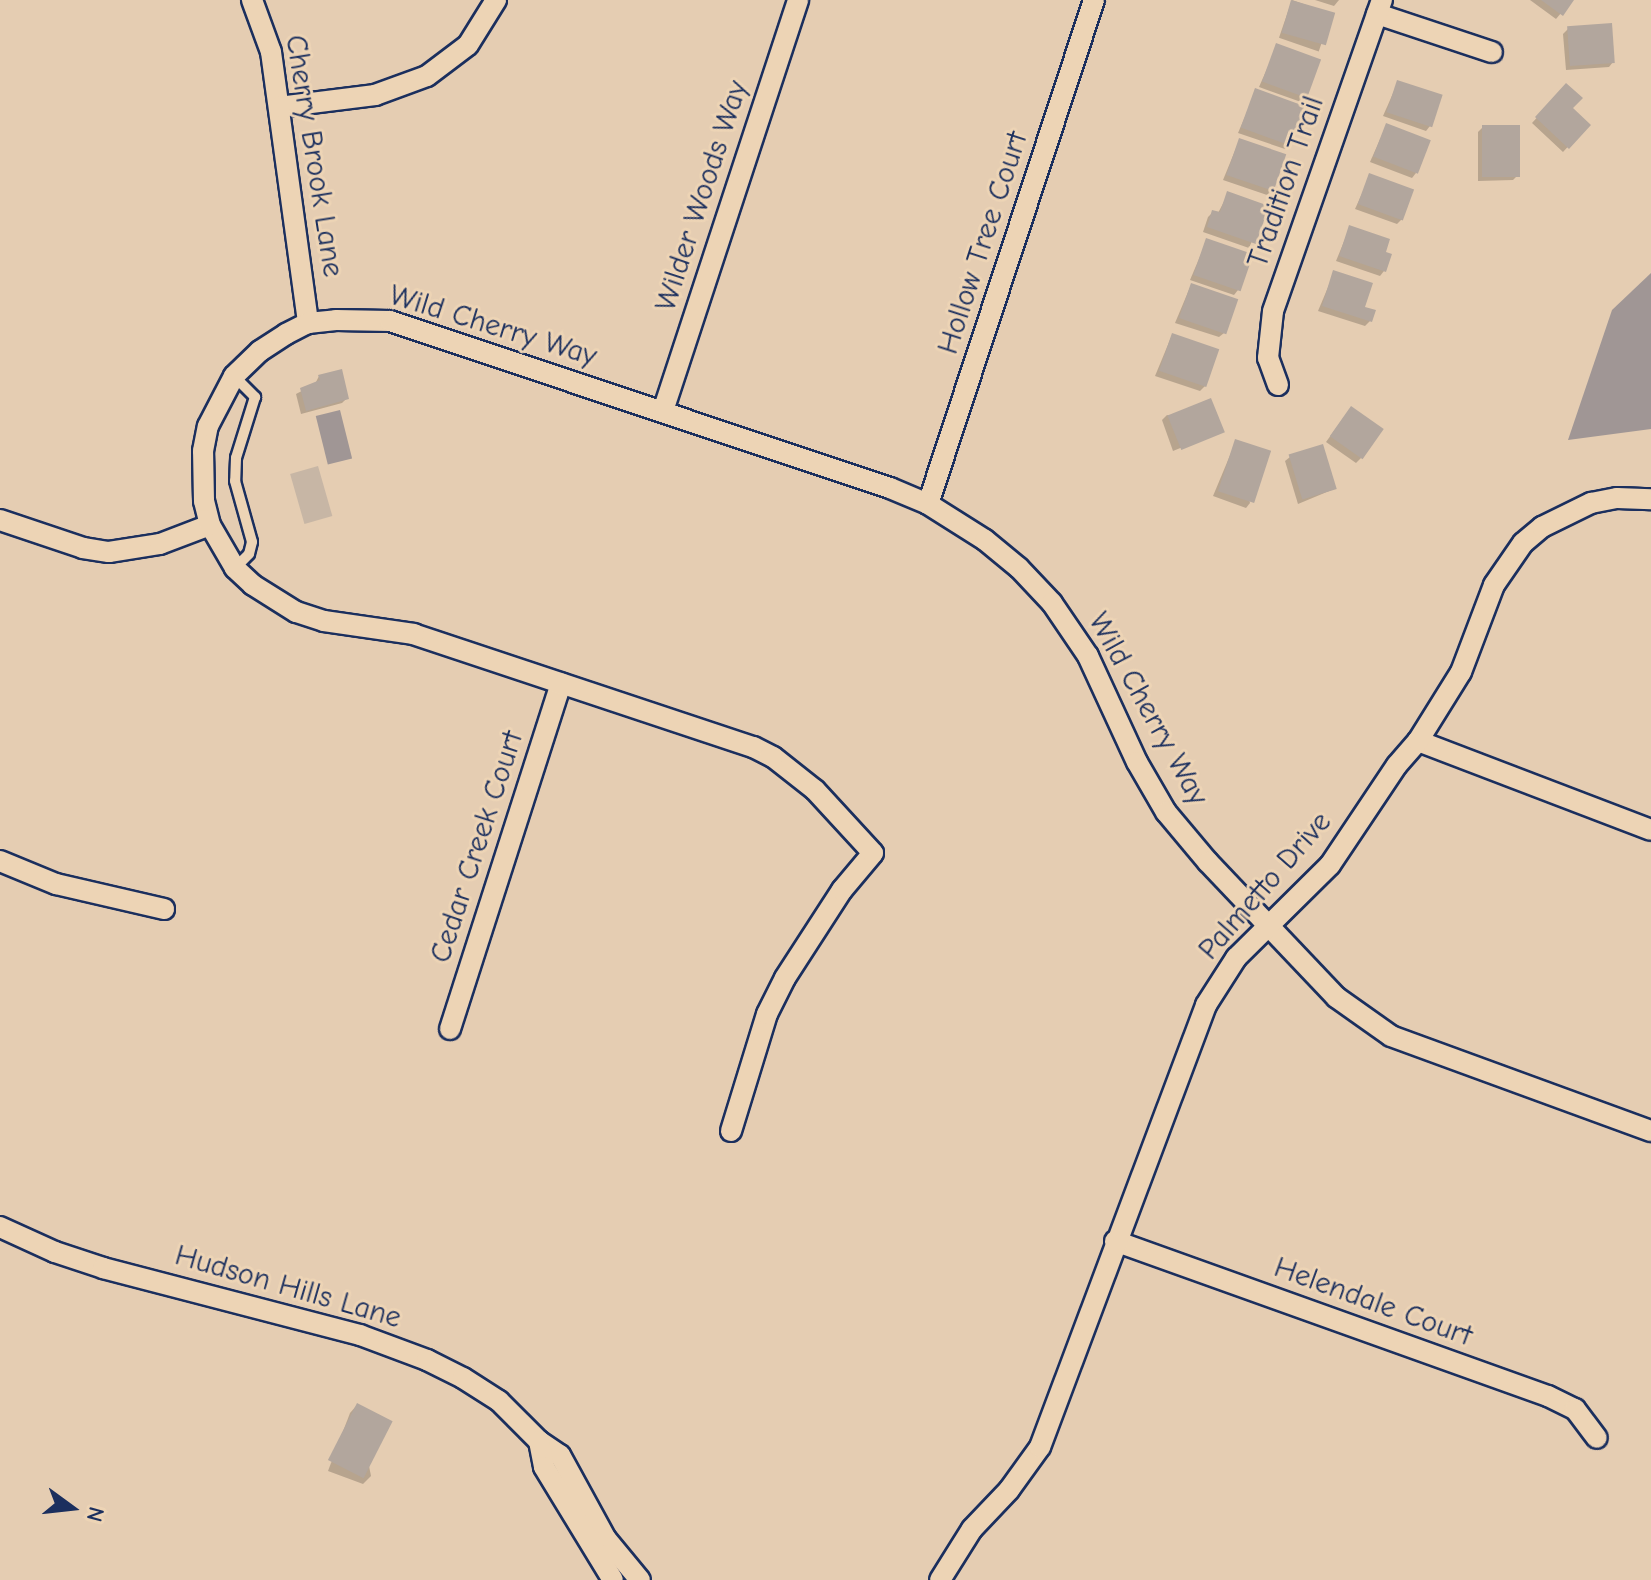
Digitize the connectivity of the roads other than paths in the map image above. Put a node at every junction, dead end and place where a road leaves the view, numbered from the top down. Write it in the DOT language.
graph roads {
  1 [pos="252,0"];
  2 [pos="496,0"];
  3 [pos="798,0"];
  4 [pos="1094,0"];
  5 [pos="1379,7"];
  6 [pos="1492,52"];
  7 [pos="279,107"];
  8 [pos="308,323"];
  9 [pos="234,376"];
  10 [pos="1278,385"];
  11 [pos="663,411"];
  12 [pos="1651,499"];
  13 [pos="928,504"];
  14 [pos="0,520"];
  15 [pos="210,525"];
  16 [pos="235,568"];
  17 [pos="561,683"];
  18 [pos="1418,741"];
  19 [pos="1651,830"];
  20 [pos="0,861"];
  21 [pos="164,909"];
  22 [pos="1269,926"];
  23 [pos="450,1029"];
  24 [pos="731,1131"];
  25 [pos="1651,1131"];
  26 [pos="0,1227"];
  27 [pos="1115,1241"];
  28 [pos="1597,1438"];
  29 [pos="539,1441"];
  30 [pos="613,1580"];
  31 [pos="640,1580"];
  32 [pos="940,1580"];
  1 -- 7 [label="street, Cherry Brook Lane"];
  2 -- 7 [label="street"];
  3 -- 11 [label="street, Wilder Woods Way"];
  4 -- 13 [label="street, Hollow Tree Court"];
  5 -- 6 [label="street"];
  5 -- 10 [label="street, Tradition Trail"];
  7 -- 8 [label="street, Cherry Brook Lane"];
  8 -- 9 [label="street, Wild Cherry Way"];
  8 -- 11 [label="street, Wild Cherry Way"];
  9 -- 15 [label="street, Wild Cherry Way"];
  9 -- 16 [label="lane"];
  11 -- 13 [label="street, Wild Cherry Way"];
  12 -- 18 [label="street, Palmetto Drive"];
  13 -- 22 [label="street, Wild Cherry Way"];
  14 -- 15 [label="street"];
  15 -- 16 [label="street, Wild Cherry Way"];
  16 -- 17 [label="street, Wild Cherry Way"];
  17 -- 23 [label="street, Cedar Creek Court"];
  17 -- 24 [label="street, Wild Cherry Way"];
  18 -- 19 [label="street"];
  18 -- 22 [label="street, Palmetto Drive"];
  20 -- 21 [label="street"];
  22 -- 25 [label="street, Wild Cherry Way"];
  22 -- 27 [label="street, Palmetto Drive"];
  26 -- 29 [label="street, Hudson Hills Lane"];
  27 -- 28 [label="street, Helendale Court"];
  27 -- 32 [label="street, Palmetto Drive"];
  29 -- 30 [label="street, Hudson Hills Lane"];
  29 -- 31 [label="street, Hudson Hills Lane"];
}
